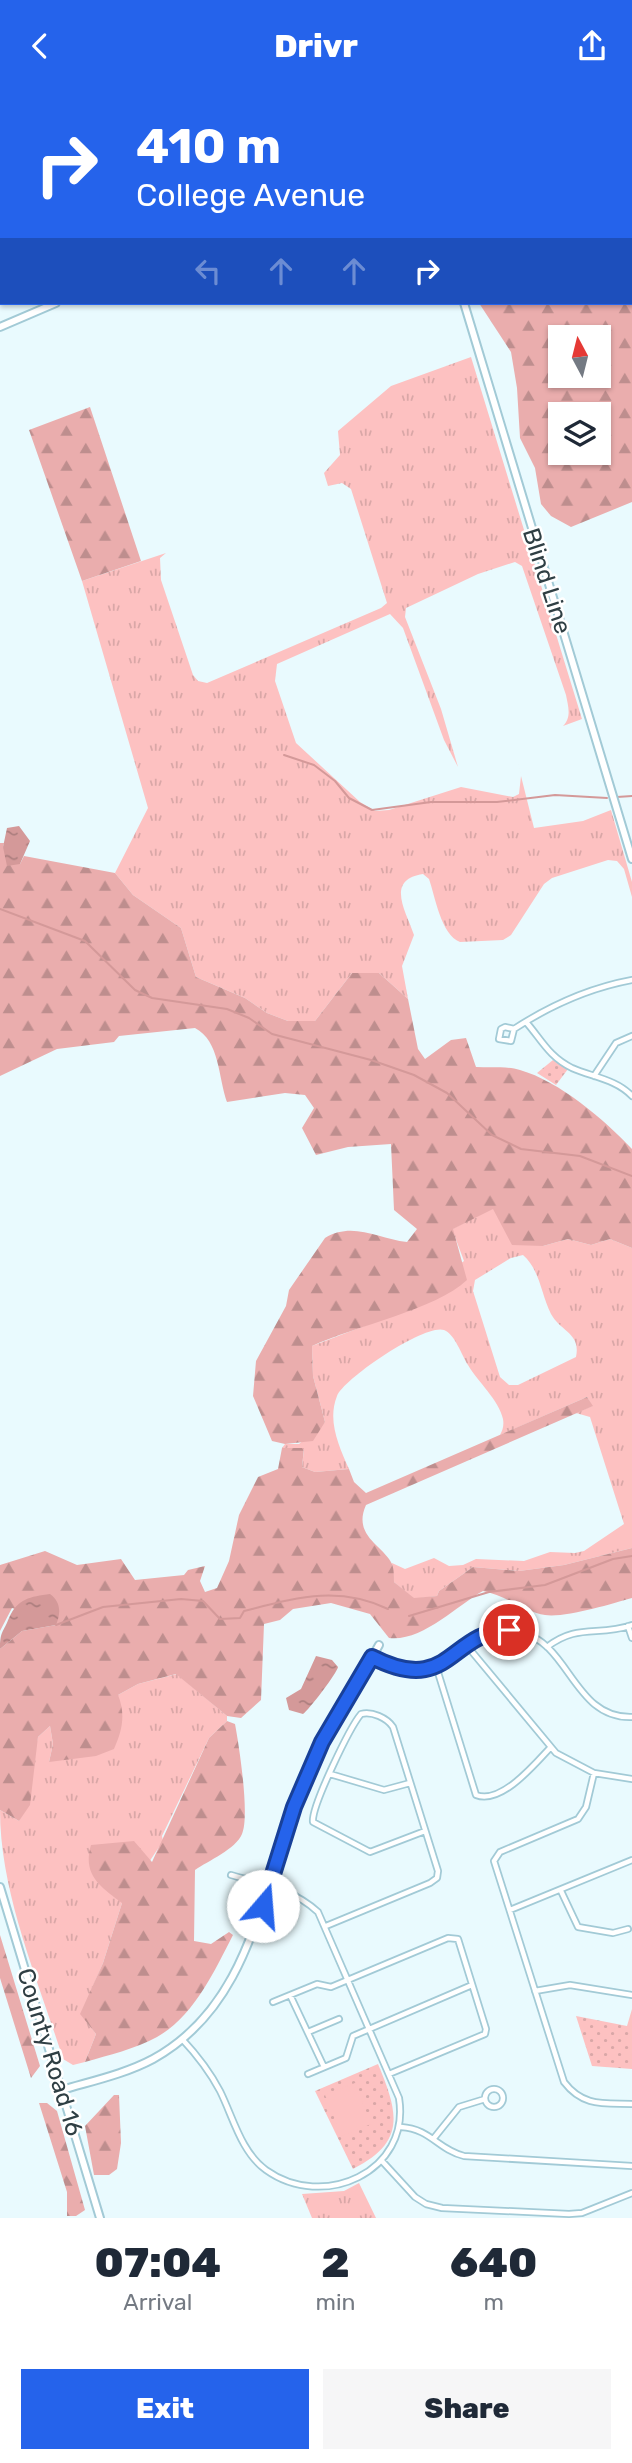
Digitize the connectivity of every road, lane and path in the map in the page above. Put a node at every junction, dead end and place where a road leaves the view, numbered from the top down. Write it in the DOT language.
graph roads {
  1 [pos="51,305"];
  2 [pos="465,305"];
  3 [pos="0,327"];
  4 [pos="632,859"];
  5 [pos="632,980"];
  6 [pos="526,1022"];
  7 [pos="514,1029"];
  8 [pos="632,1036"];
  9 [pos="594,1076"];
  10 [pos="632,1095"];
  11 [pos="630,1626"];
  12 [pos="632,1638"];
  13 [pos="379,1645"];
  14 [pos="468,1647"];
  15 [pos="547,1647"];
  16 [pos="372,1657"];
  17 [pos="436,1667"];
  18 [pos="632,1717"];
  19 [pos="550,1748"];
  20 [pos="594,1773"];
  21 [pos="330,1774"];
  22 [pos="632,1779"];
  23 [pos="410,1783"];
  24 [pos="425,1831"];
  25 [pos="632,1860"];
  26 [pos="231,1875"];
  27 [pos="270,1886"];
  28 [pos="0,1887"];
  29 [pos="561,1891"];
  30 [pos="510,1910"];
  31 [pos="326,1926"];
  32 [pos="628,1929"];
  33 [pos="349,1979"];
  34 [pos="472,1985"];
  35 [pos="534,1991"];
  36 [pos="290,1995"];
  37 [pos="632,1995"];
  38 [pos="273,2002"];
  39 [pos="339,2019"];
  40 [pos="371,2029"];
  41 [pos="307,2032"];
  42 [pos="182,2038"];
  43 [pos="324,2067"];
  44 [pos="307,2074"];
  45 [pos="390,2074"];
  46 [pos="62,2090"];
  47 [pos="485,2099"];
  48 [pos="632,2104"];
  49 [pos="401,2127"];
  50 [pos="434,2138"];
  51 [pos="382,2161"];
  52 [pos="632,2166"];
  53 [pos="632,2193"];
  54 [pos="100,2218"];
  1 -- 3 [label="street"];
  2 -- 4 [label="street, Blind Line"];
  5 -- 6 [label="street"];
  6 -- 7 [label="street"];
  6 -- 9 [label="street"];
  8 -- 9 [label="street"];
  9 -- 10 [label="street"];
  11 -- 12 [label="street"];
  11 -- 15 [label="street"];
  13 -- 16 [label="street"];
  14 -- 15 [label="street"];
  14 -- 17 [label="street"];
  14 -- 19 [label="street"];
  15 -- 18 [label="street"];
  16 -- 17 [label="street"];
  16 -- 27 [label="street"];
  17 -- 19 [label="street"];
  19 -- 20 [label="street"];
  20 -- 22 [label="street"];
  20 -- 30 [label="street"];
  21 -- 23 [label="street"];
  21 -- 23 [label="street"];
  21 -- 24 [label="street"];
  23 -- 24 [label="street"];
  24 -- 31 [label="street"];
  25 -- 29 [label="street"];
  26 -- 27 [label="street"];
  27 -- 31 [label="street"];
  27 -- 42 [label="street"];
  28 -- 46 [label="street, County Road 16"];
  29 -- 30 [label="street"];
  29 -- 32 [label="street"];
  30 -- 35 [label="street"];
  31 -- 33 [label="street"];
  33 -- 34 [label="street"];
  33 -- 36 [label="street"];
  33 -- 40 [label="street"];
  34 -- 40 [label="street"];
  34 -- 45 [label="street"];
  35 -- 37 [label="street"];
  35 -- 48 [label="street"];
  36 -- 38 [label="street"];
  36 -- 41 [label="street"];
  39 -- 41 [label="street"];
  40 -- 43 [label="street"];
  40 -- 45 [label="street"];
  41 -- 43 [label="street"];
  42 -- 46 [label="street"];
  42 -- 51 [label="street"];
  43 -- 44 [label="street"];
  45 -- 49 [label="street"];
  46 -- 54 [label="street, County Road 16"];
  47 -- 47 [label="street"];
  47 -- 50 [label="street"];
  49 -- 50 [label="street"];
  49 -- 51 [label="street"];
  50 -- 52 [label="street"];
  51 -- 53 [label="street"];
}
